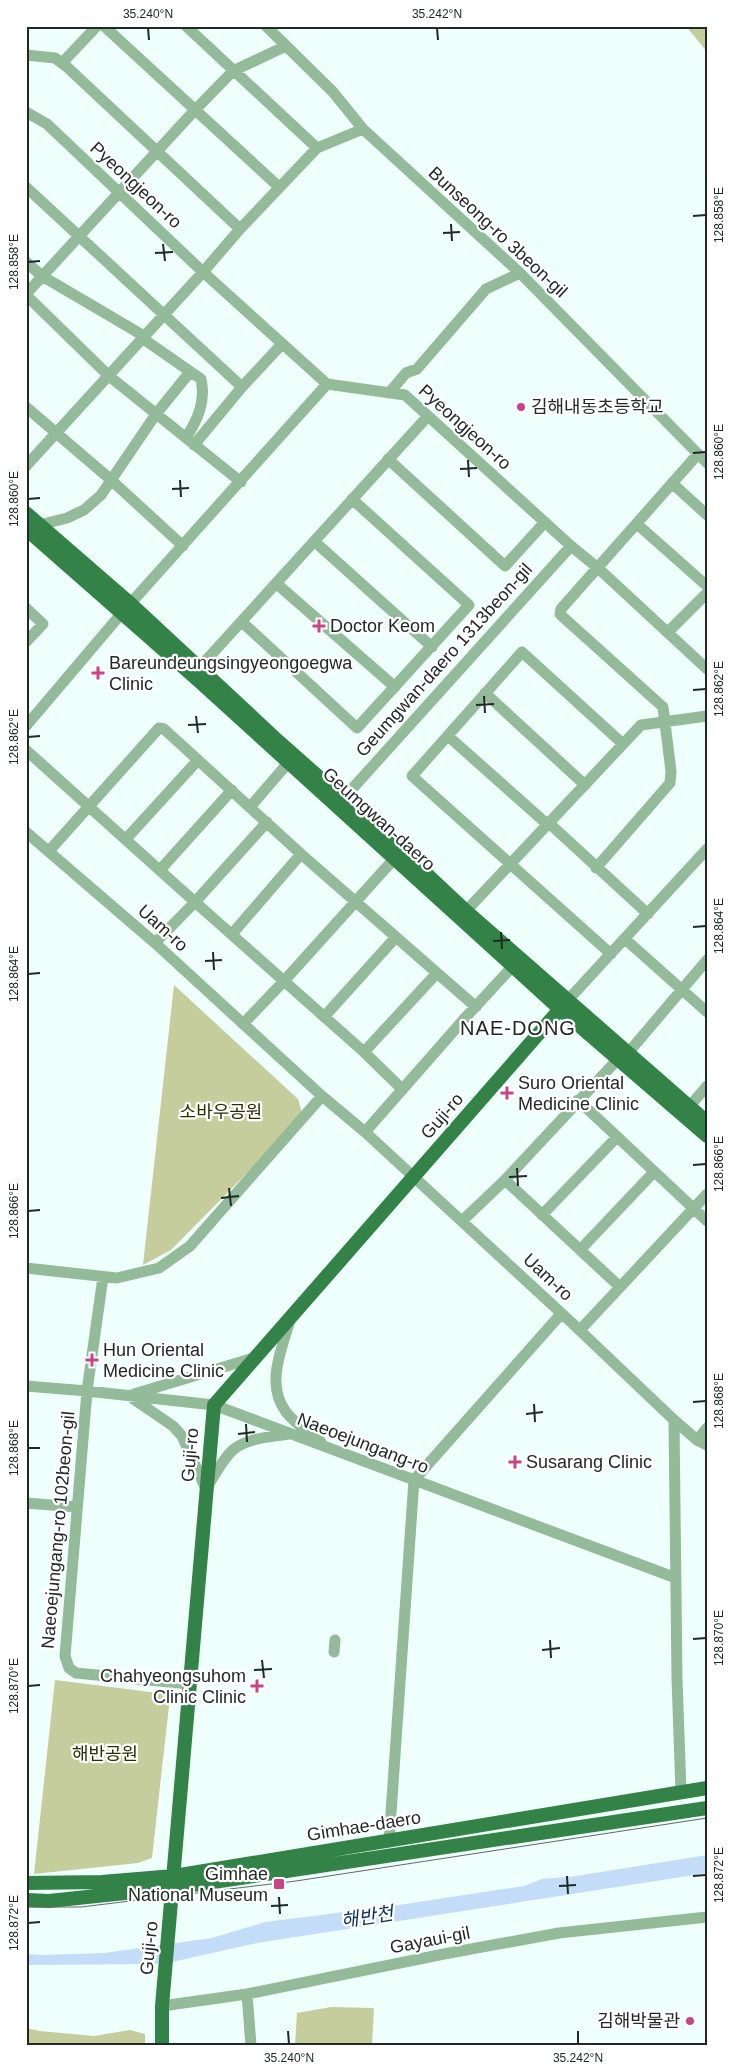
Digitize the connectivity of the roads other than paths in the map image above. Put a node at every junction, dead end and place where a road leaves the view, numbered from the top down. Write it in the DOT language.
graph roads {
  1 [pos="97,26"];
  2 [pos="104,26"];
  3 [pos="186,26"];
  4 [pos="266,26"];
  5 [pos="286,46"];
  6 [pos="26,55"];
  7 [pos="62,63"];
  8 [pos="233,71"];
  9 [pos="194,111"];
  10 [pos="26,112"];
  11 [pos="363,130"];
  12 [pos="318,148"];
  13 [pos="157,152"];
  14 [pos="26,187"];
  15 [pos="279,187"];
  16 [pos="118,193"];
  17 [pos="240,229"];
  18 [pos="79,236"];
  19 [pos="26,262"];
  20 [pos="203,272"];
  21 [pos="520,274"];
  22 [pos="42,276"];
  23 [pos="26,294"];
  24 [pos="164,314"];
  25 [pos="143,337"];
  26 [pos="282,344"];
  27 [pos="190,372"];
  28 [pos="109,376"];
  29 [pos="328,384"];
  30 [pos="242,387"];
  31 [pos="389,393"];
  32 [pos="26,407"];
  33 [pos="156,414"];
  34 [pos="428,416"];
  35 [pos="57,434"];
  36 [pos="190,441"];
  37 [pos="698,454"];
  38 [pos="388,459"];
  39 [pos="707,463"];
  40 [pos="26,466"];
  41 [pos="110,479"];
  42 [pos="241,482"];
  43 [pos="672,483"];
  44 [pos="352,499"];
  45 [pos="26,513"];
  46 [pos="707,514"];
  47 [pos="545,522"];
  48 [pos="637,524"];
  49 [pos="33,527"];
  50 [pos="314,542"];
  51 [pos="183,546"];
  52 [pos="570,546"];
  53 [pos="598,568"];
  54 [pos="277,584"];
  55 [pos="707,586"];
  56 [pos="707,592"];
  57 [pos="26,608"];
  58 [pos="126,609"];
  59 [pos="242,622"];
  60 [pos="668,632"];
  61 [pos="26,642"];
  62 [pos="432,646"];
  63 [pos="200,667"];
  64 [pos="707,669"];
  65 [pos="395,687"];
  66 [pos="485,694"];
  67 [pos="707,716"];
  68 [pos="665,722"];
  69 [pos="26,726"];
  70 [pos="448,736"];
  71 [pos="624,744"];
  72 [pos="26,750"];
  73 [pos="198,760"];
  74 [pos="288,763"];
  75 [pos="585,785"];
  76 [pos="232,790"];
  77 [pos="344,799"];
  78 [pos="89,806"];
  79 [pos="251,806"];
  80 [pos="267,822"];
  81 [pos="548,824"];
  82 [pos="26,832"];
  83 [pos="126,839"];
  84 [pos="707,849"];
  85 [pos="49,852"];
  86 [pos="301,854"];
  87 [pos="394,859"];
  88 [pos="510,863"];
  89 [pos="596,868"];
  90 [pos="160,870"];
  91 [pos="356,901"];
  92 [pos="195,902"];
  93 [pos="466,911"];
  94 [pos="648,914"];
  95 [pos="232,934"];
  96 [pos="396,937"];
  97 [pos="625,939"];
  98 [pos="155,943"];
  99 [pos="611,954"];
  100 [pos="707,960"];
  101 [pos="513,966"];
  102 [pos="437,973"];
  103 [pos="284,981"];
  104 [pos="680,989"];
  105 [pos="564,1005"];
  106 [pos="476,1007"];
  107 [pos="707,1012"];
  108 [pos="324,1017"];
  109 [pos="243,1024"];
  110 [pos="364,1052"];
  111 [pos="623,1056"];
  112 [pos="707,1086"];
  113 [pos="402,1089"];
  114 [pos="322,1096"];
  115 [pos="578,1100"];
  116 [pos="689,1107"];
  117 [pos="707,1122"];
  118 [pos="366,1132"];
  119 [pos="707,1136"];
  120 [pos="616,1137"];
  121 [pos="654,1172"];
  122 [pos="414,1176"];
  123 [pos="505,1180"];
  124 [pos="707,1194"];
  125 [pos="693,1209"];
  126 [pos="542,1215"];
  127 [pos="462,1221"];
  128 [pos="707,1221"];
  129 [pos="580,1250"];
  130 [pos="26,1268"];
  131 [pos="103,1277"];
  132 [pos="620,1287"];
  133 [pos="562,1314"];
  134 [pos="290,1320"];
  135 [pos="580,1330"];
  136 [pos="256,1357"];
  137 [pos="26,1386"];
  138 [pos="87,1391"];
  139 [pos="128,1396"];
  140 [pos="214,1405"];
  141 [pos="674,1420"];
  142 [pos="707,1428"];
  143 [pos="290,1434"];
  144 [pos="702,1442"];
  145 [pos="328,1448"];
  146 [pos="414,1480"];
  147 [pos="206,1489"];
  148 [pos="26,1503"];
  149 [pos="77,1507"];
  150 [pos="676,1578"];
  151 [pos="190,1684"];
  152 [pos="707,1788"];
  153 [pos="681,1791"];
  154 [pos="707,1808"];
  155 [pos="389,1842"];
  156 [pos="174,1882"];
  157 [pos="26,1883"];
  158 [pos="26,1900"];
  159 [pos="707,1917"];
  160 [pos="247,1994"];
  161 [pos="162,2006"];
  162 [pos="162,2045"];
  163 [pos="251,2045"];
  1 -- 7 [label="street"];
  2 -- 9 [label="street"];
  3 -- 8 [label="street"];
  4 -- 5 [label="street, Bunseong-ro 3beon-gil"];
  5 -- 8 [label="street"];
  5 -- 11 [label="street, Bunseong-ro 3beon-gil"];
  6 -- 7 [label="street"];
  7 -- 13 [label="street"];
  8 -- 9 [label="street"];
  8 -- 12 [label="street"];
  9 -- 13 [label="street"];
  9 -- 15 [label="street"];
  10 -- 16 [label="street, Pyeongjeon-ro"];
  11 -- 12 [label="street"];
  11 -- 21 [label="street, Bunseong-ro 3beon-gil"];
  12 -- 15 [label="street"];
  13 -- 16 [label="street"];
  13 -- 17 [label="street"];
  14 -- 18 [label="street"];
  15 -- 17 [label="street"];
  16 -- 18 [label="street"];
  16 -- 20 [label="street, Pyeongjeon-ro"];
  17 -- 20 [label="street"];
  18 -- 22 [label="street"];
  18 -- 24 [label="street"];
  19 -- 22 [label="street"];
  20 -- 24 [label="street"];
  20 -- 26 [label="street, Pyeongjeon-ro"];
  21 -- 31 [label="street"];
  21 -- 37 [label="street, Bunseong-ro 3beon-gil"];
  22 -- 23 [label="street"];
  22 -- 25 [label="street"];
  23 -- 28 [label="street"];
  24 -- 25 [label="street"];
  24 -- 30 [label="street"];
  25 -- 27 [label="street"];
  25 -- 28 [label="street"];
  26 -- 29 [label="street, Pyeongjeon-ro"];
  26 -- 30 [label="street"];
  27 -- 33 [label="street"];
  27 -- 36 [label="street"];
  28 -- 33 [label="street"];
  28 -- 35 [label="street"];
  29 -- 31 [label="street, Pyeongjeon-ro"];
  29 -- 42 [label="street"];
  30 -- 36 [label="street"];
  31 -- 34 [label="street, Pyeongjeon-ro"];
  32 -- 35 [label="street"];
  33 -- 36 [label="street"];
  33 -- 41 [label="street"];
  34 -- 38 [label="street"];
  34 -- 47 [label="street, Pyeongjeon-ro"];
  35 -- 40 [label="street"];
  35 -- 41 [label="street"];
  36 -- 42 [label="street"];
  37 -- 39 [label="street, Bunseong-ro 3beon-gil"];
  37 -- 43 [label="street"];
  38 -- 44 [label="street"];
  38 -- 47 [label="street"];
  41 -- 49 [label="street"];
  41 -- 51 [label="street"];
  42 -- 51 [label="street"];
  43 -- 46 [label="street"];
  43 -- 48 [label="street"];
  44 -- 50 [label="street"];
  44 -- 62 [label="street, Geumgwan-daero 1313beon-gil"];
  45 -- 49 [label="main road, Geumgwan-daero"];
  47 -- 52 [label="street, Pyeongjeon-ro"];
  48 -- 53 [label="street"];
  48 -- 55 [label="street"];
  49 -- 58 [label="main road, Geumgwan-daero"];
  50 -- 54 [label="street"];
  50 -- 62 [label="street"];
  51 -- 58 [label="street"];
  52 -- 53 [label="street, Pyeongjeon-ro"];
  52 -- 77 [label="street, Geumgwan-daero 1313beon-gil"];
  53 -- 60 [label="street, Pyeongjeon-ro"];
  53 -- 68 [label="street"];
  54 -- 59 [label="street"];
  54 -- 65 [label="street"];
  56 -- 60 [label="street"];
  57 -- 61 [label="street"];
  58 -- 63 [label="main road, Geumgwan-daero"];
  58 -- 69 [label="street"];
  58 -- 74 [label="main road, Geumgwan-daero"];
  59 -- 63 [label="street"];
  59 -- 65 [label="street, Geumgwan-daero 1313beon-gil"];
  60 -- 64 [label="street, Pyeongjeon-ro"];
  62 -- 65 [label="street, Geumgwan-daero 1313beon-gil"];
  63 -- 77 [label="main road, Geumgwan-daero"];
  66 -- 70 [label="street"];
  66 -- 71 [label="street"];
  66 -- 75 [label="street"];
  67 -- 68 [label="street"];
  68 -- 71 [label="street"];
  68 -- 89 [label="street"];
  70 -- 81 [label="street"];
  70 -- 88 [label="street"];
  71 -- 75 [label="street"];
  72 -- 78 [label="street"];
  73 -- 76 [label="street"];
  73 -- 78 [label="street"];
  73 -- 83 [label="street"];
  74 -- 79 [label="street"];
  74 -- 87 [label="main road, Geumgwan-daero"];
  75 -- 81 [label="street"];
  76 -- 79 [label="street"];
  76 -- 90 [label="street"];
  77 -- 93 [label="main road, Geumgwan-daero"];
  78 -- 83 [label="street"];
  78 -- 85 [label="street"];
  79 -- 80 [label="street"];
  80 -- 86 [label="street"];
  80 -- 92 [label="street"];
  81 -- 88 [label="street"];
  81 -- 89 [label="street"];
  82 -- 85 [label="street, Uam-ro"];
  83 -- 90 [label="street"];
  84 -- 94 [label="street"];
  85 -- 98 [label="street, Uam-ro"];
  86 -- 91 [label="street"];
  86 -- 95 [label="street"];
  87 -- 91 [label="street"];
  87 -- 101 [label="main road, Geumgwan-daero"];
  88 -- 93 [label="street"];
  88 -- 99 [label="street"];
  89 -- 94 [label="street"];
  90 -- 92 [label="street"];
  91 -- 96 [label="street"];
  91 -- 103 [label="street"];
  92 -- 95 [label="street"];
  92 -- 98 [label="street"];
  93 -- 105 [label="main road, Geumgwan-daero"];
  94 -- 97 [label="street"];
  95 -- 103 [label="street"];
  96 -- 102 [label="street"];
  96 -- 108 [label="street"];
  97 -- 99 [label="street"];
  97 -- 104 [label="street"];
  98 -- 109 [label="street, Uam-ro"];
  99 -- 105 [label="street"];
  100 -- 104 [label="street"];
  101 -- 105 [label="main road, Geumgwan-daero"];
  101 -- 106 [label="street"];
  102 -- 106 [label="street"];
  102 -- 110 [label="street"];
  103 -- 108 [label="street"];
  103 -- 109 [label="street"];
  104 -- 107 [label="street"];
  104 -- 111 [label="street"];
  105 -- 111 [label="main road, Geumgwan-daero"];
  105 -- 122 [label="main road, Guji-ro"];
  106 -- 113 [label="street"];
  108 -- 110 [label="street"];
  109 -- 114 [label="street, Uam-ro"];
  110 -- 113 [label="street"];
  111 -- 115 [label="street"];
  111 -- 116 [label="main road, Geumgwan-daero"];
  111 -- 119 [label="main road, Geumgwan-daero"];
  112 -- 116 [label="street"];
  113 -- 118 [label="street"];
  114 -- 118 [label="street, Uam-ro"];
  114 -- 131 [label="street"];
  115 -- 120 [label="street"];
  115 -- 123 [label="street"];
  116 -- 117 [label="main road, Geumgwan-daero"];
  118 -- 122 [label="street, Uam-ro"];
  120 -- 121 [label="street"];
  120 -- 126 [label="street"];
  121 -- 125 [label="street"];
  121 -- 129 [label="street"];
  122 -- 127 [label="street, Uam-ro"];
  122 -- 134 [label="main road, Guji-ro"];
  123 -- 126 [label="street"];
  123 -- 127 [label="street"];
  124 -- 125 [label="street"];
  125 -- 128 [label="street"];
  125 -- 132 [label="street"];
  126 -- 129 [label="street"];
  127 -- 133 [label="street, Uam-ro"];
  129 -- 132 [label="street"];
  130 -- 131 [label="street"];
  131 -- 138 [label="street, Naeoejungang-ro 102beon-gil"];
  132 -- 135 [label="street"];
  133 -- 135 [label="street, Uam-ro"];
  133 -- 146 [label="street"];
  134 -- 136 [label="main road, Guji-ro"];
  134 -- 145 [label="street"];
  135 -- 141 [label="street, Uam-ro"];
  136 -- 139 [label="street"];
  136 -- 140 [label="main road, Guji-ro"];
  137 -- 138 [label="street, Naeoejungang-ro"];
  138 -- 139 [label="street, Naeoejungang-ro"];
  138 -- 149 [label="street, Naeoejungang-ro 102beon-gil"];
  139 -- 140 [label="street, Naeoejungang-ro"];
  139 -- 147 [label="street"];
  140 -- 143 [label="street, Naeoejungang-ro"];
  140 -- 147 [label="main road, Guji-ro"];
  141 -- 144 [label="street, Uam-ro"];
  141 -- 150 [label="street"];
  142 -- 144 [label="street"];
  143 -- 145 [label="street, Naeoejungang-ro"];
  143 -- 147 [label="street"];
  145 -- 146 [label="street, Naeoejungang-ro"];
  146 -- 150 [label="street, Naeoejungang-ro"];
  146 -- 155 [label="street"];
  147 -- 151 [label="main road, Guji-ro"];
  148 -- 149 [label="street"];
  149 -- 151 [label="street, Naeoejungang-ro 102beon-gil"];
  150 -- 153 [label="street"];
  151 -- 156 [label="main road, Guji-ro"];
  152 -- 153 [label="main road, Gimhae-daero"];
  153 -- 155 [label="main road, Gimhae-daero"];
  154 -- 156 [label="main road, Gimhae-daero"];
  155 -- 156 [label="main road, Gimhae-daero"];
  156 -- 157 [label="main road, Gimhae-daero"];
  156 -- 158 [label="main road, Gimhae-daero"];
  156 -- 161 [label="main road, Guji-ro"];
  159 -- 160 [label="street, Gayaui-gil"];
  160 -- 161 [label="street, Gayaui-gil"];
  160 -- 163 [label="street"];
  161 -- 162 [label="main road, Guji-ro"];
}
